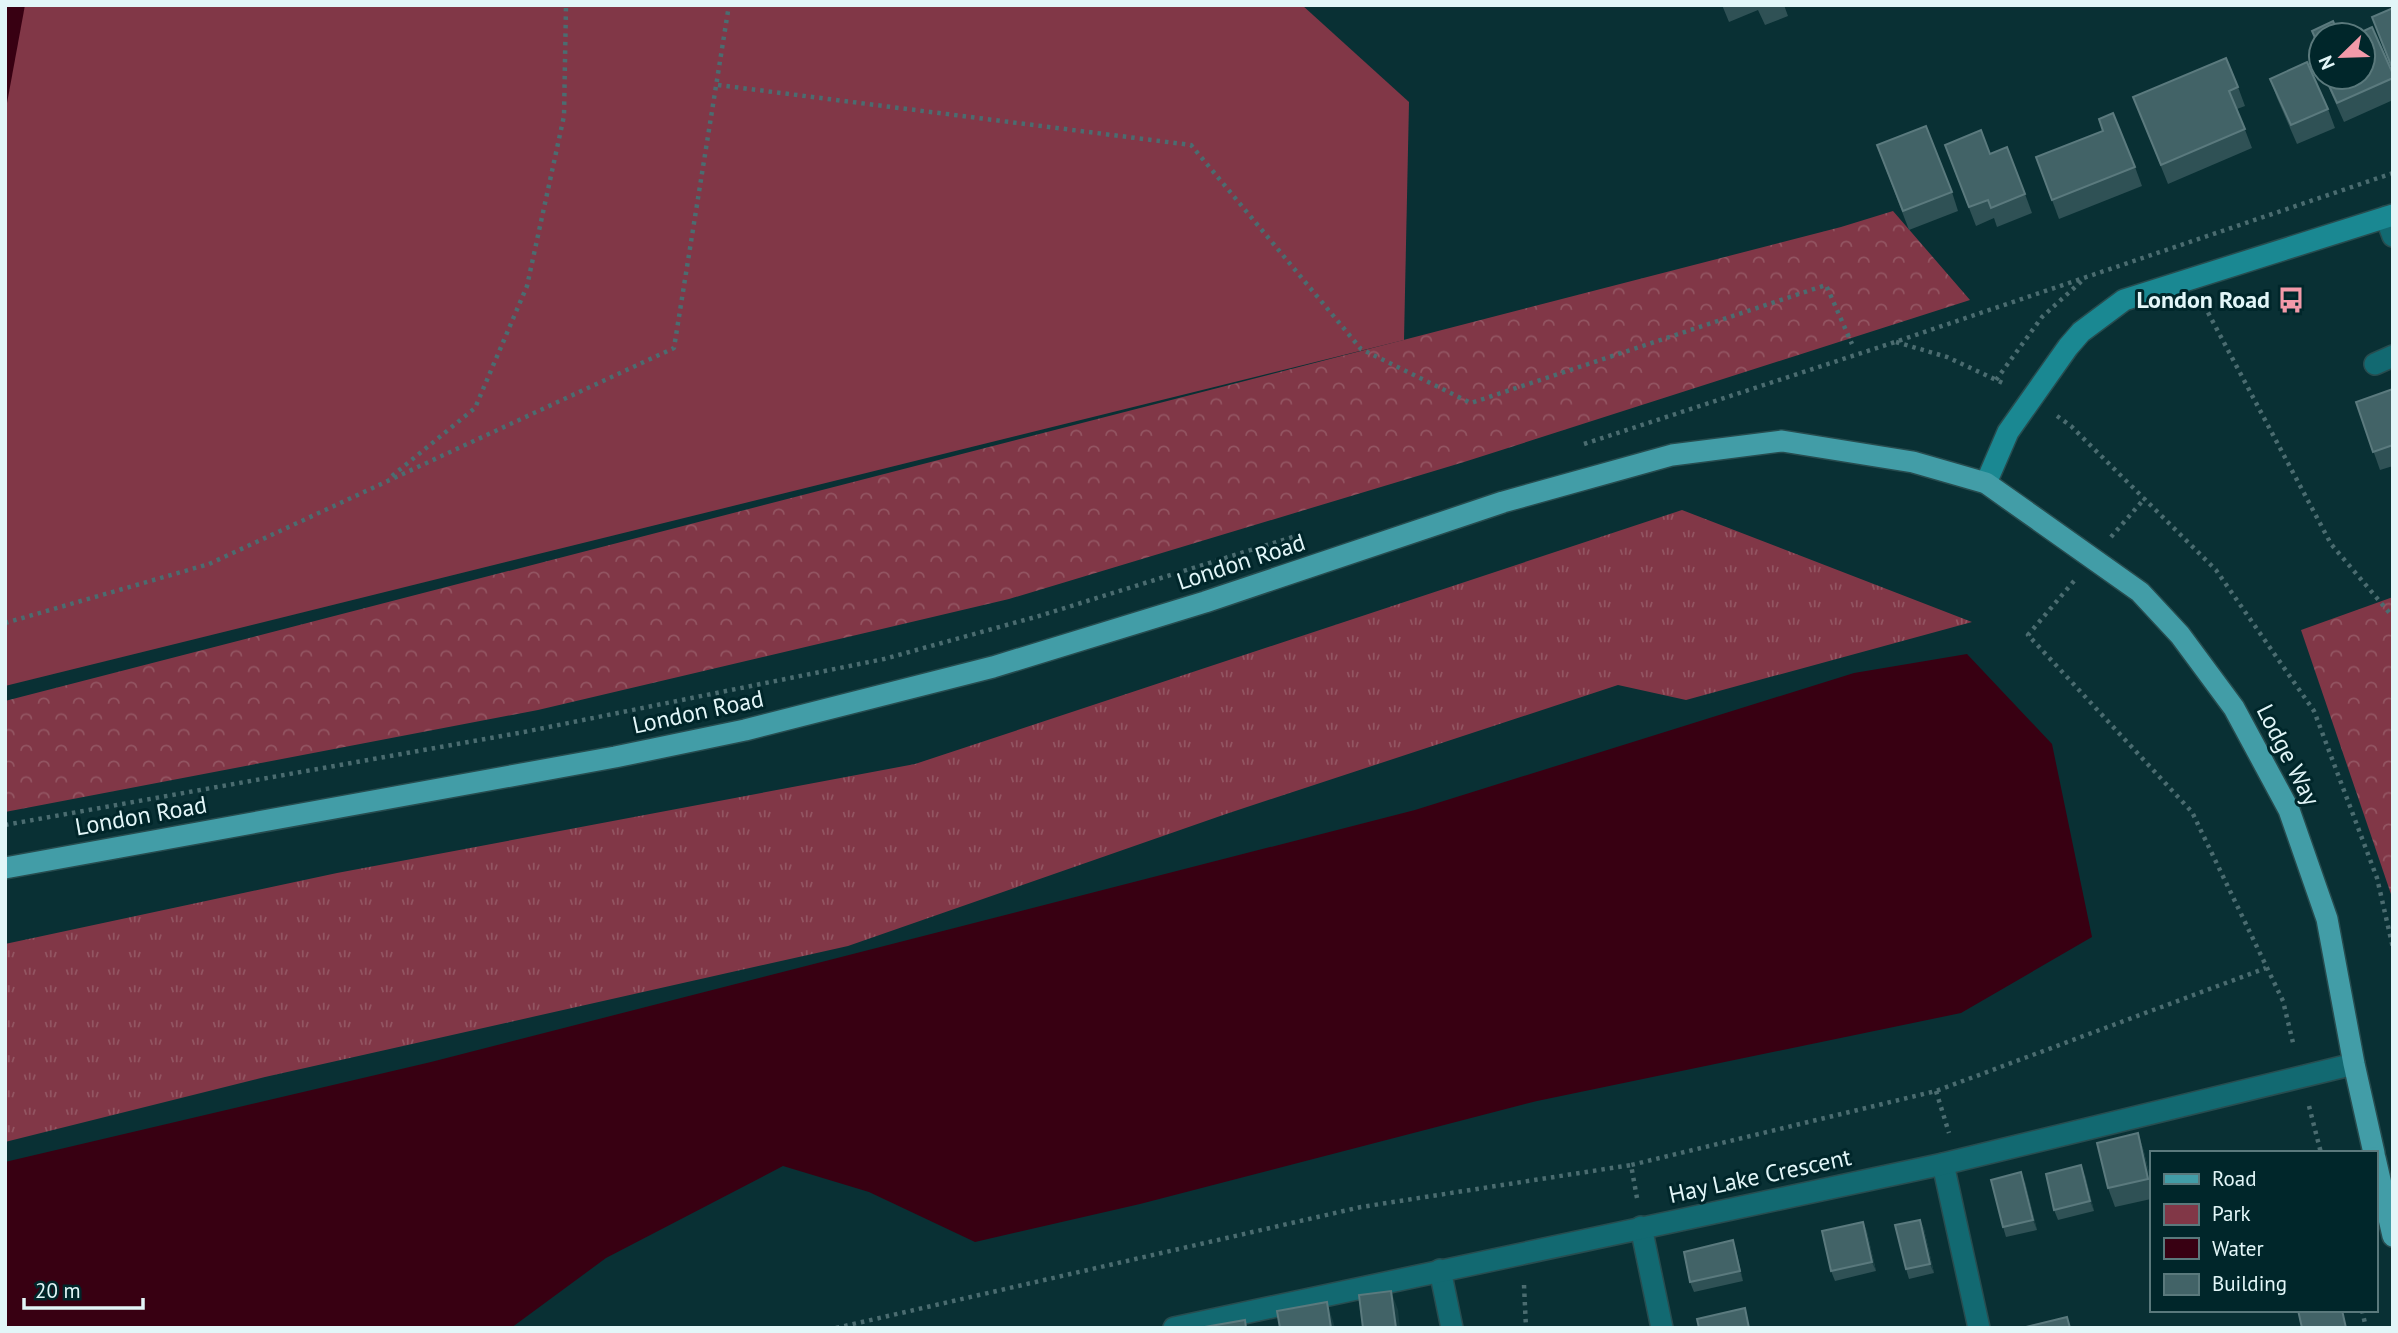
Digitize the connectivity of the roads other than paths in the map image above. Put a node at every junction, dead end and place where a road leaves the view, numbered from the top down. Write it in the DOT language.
graph roads {
  1 [pos="2390,223"];
  2 [pos="1986,483"];
  3 [pos="5,868"];
  4 [pos="2354,1063"];
  5 [pos="2374,1151"];
  6 [pos="1950,1163"];
  7 [pos="2377,1167"];
  8 [pos="1641,1227"];
  9 [pos="2393,1236"];
  10 [pos="1440,1270"];
  11 [pos="1174,1328"];
  12 [pos="1452,1328"];
  13 [pos="1662,1328"];
  14 [pos="1979,1328"];
  1 -- 2 [label="main road"];
  2 -- 3 [label="main road, London Road"];
  2 -- 4 [label="main road, Lodge Way"];
  4 -- 5 [label="main road, Lodge Way"];
  4 -- 6 [label="street, Hay Lake Crescent"];
  6 -- 8 [label="street, Hay Lake Crescent"];
  6 -- 14 [label="street"];
  7 -- 9 [label="main road"];
  8 -- 10 [label="street, Hay Lake Crescent"];
  8 -- 13 [label="street"];
  10 -- 11 [label="street, Hay Lake Crescent"];
  10 -- 12 [label="street"];
}
